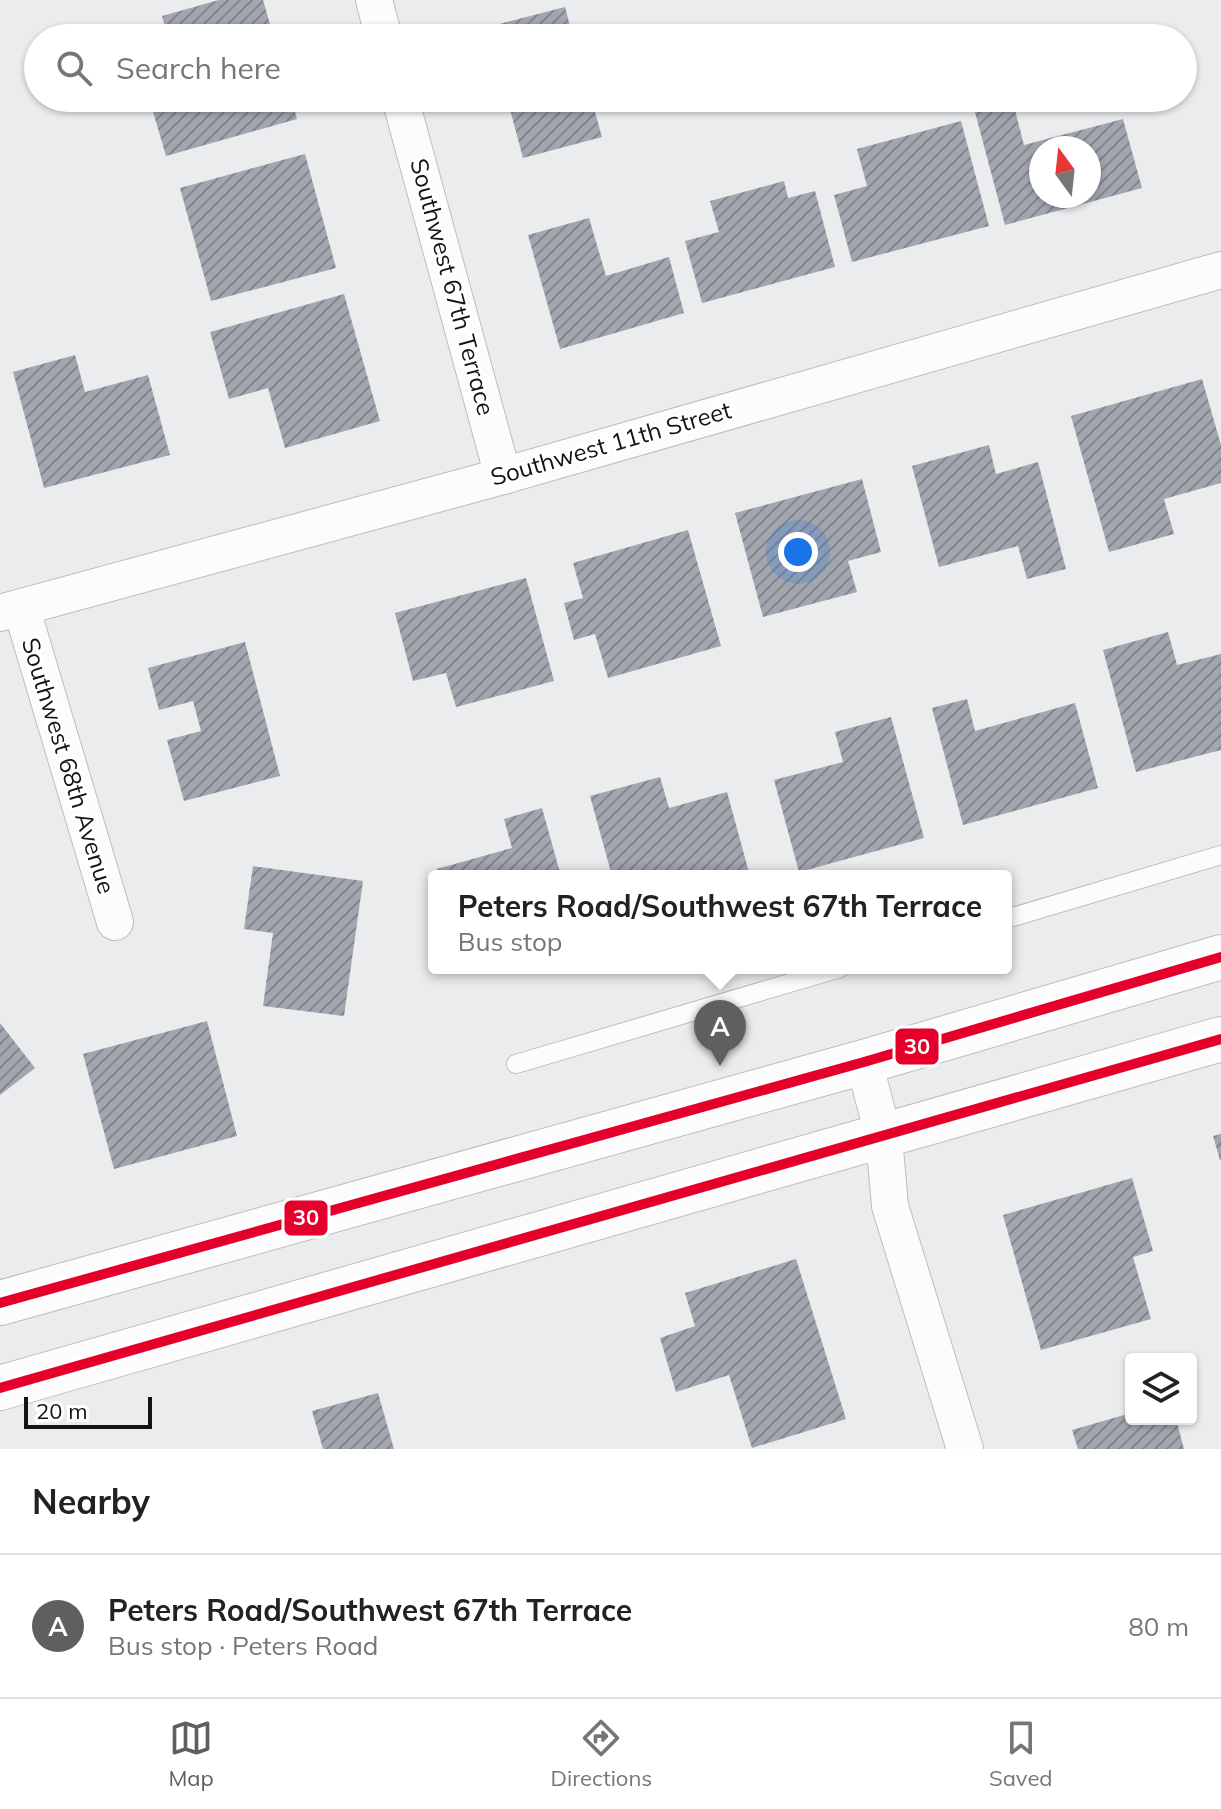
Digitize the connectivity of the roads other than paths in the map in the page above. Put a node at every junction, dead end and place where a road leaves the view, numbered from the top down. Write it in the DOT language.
graph roads {
  1 [pos="374,0"];
  2 [pos="380,24"];
  3 [pos="404,112"];
  4 [pos="1221,270"];
  5 [pos="503,476"];
  6 [pos="11,611"];
  7 [pos="1221,855"];
  8 [pos="1012,917"];
  9 [pos="115,922"];
  10 [pos="1221,957"];
  11 [pos="820,974"];
  12 [pos="1221,1039"];
  13 [pos="864,1062"];
  14 [pos="516,1064"];
  15 [pos="884,1138"];
  16 [pos="0,1303"];
  17 [pos="0,1388"];
  18 [pos="965,1449"];
  1 -- 2 [label="street"];
  3 -- 5 [label="street, Southwest 67th Terrace"];
  4 -- 5 [label="street, Southwest 11th Street"];
  5 -- 6 [label="street, Southwest 11th Street"];
  6 -- 9 [label="street, Southwest 68th Avenue"];
  7 -- 8 [label="lane"];
  10 -- 13 [label="main road"];
  11 -- 14 [label="lane"];
  12 -- 15 [label="main road"];
  13 -- 15 [label="street"];
  13 -- 16 [label="main road"];
  15 -- 17 [label="main road"];
  15 -- 18 [label="street"];
}
